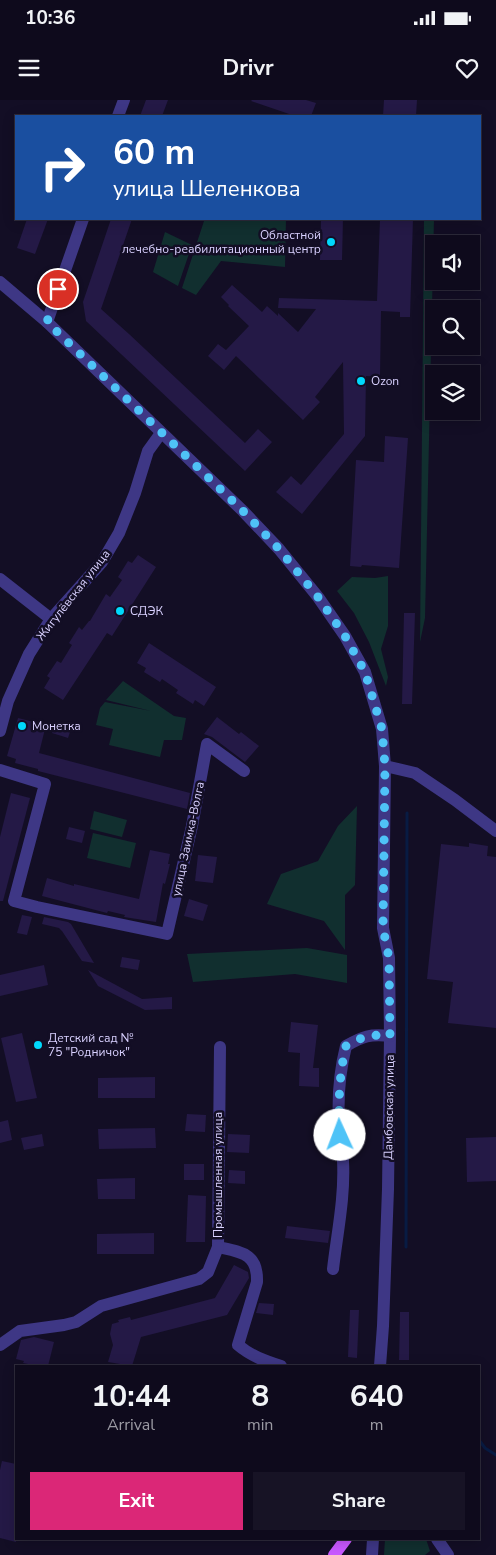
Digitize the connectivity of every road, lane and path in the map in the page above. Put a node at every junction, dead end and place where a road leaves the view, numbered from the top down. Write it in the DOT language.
graph roads {
  1 [pos="124,100"];
  2 [pos="118,115"];
  3 [pos="83,220"];
  4 [pos="0,282"];
  5 [pos="47,322"];
  6 [pos="161,433"];
  7 [pos="0,580"];
  8 [pos="52,620"];
  9 [pos="0,731"];
  10 [pos="385,766"];
  11 [pos="0,770"];
  12 [pos="244,771"];
  13 [pos="496,831"];
  14 [pos="390,1036"];
  15 [pos="220,1047"];
  16 [pos="218,1247"];
  17 [pos="332,1269"];
  18 [pos="383,1339"];
  19 [pos="0,1345"];
  20 [pos="279,1365"];
  21 [pos="380,1365"];
  22 [pos="386,1365"];
  23 [pos="345,1540"];
  24 [pos="373,1540"];
  25 [pos="438,1541"];
  26 [pos="334,1555"];
  27 [pos="372,1555"];
  28 [pos="448,1555"];
  1 -- 2 [label="street"];
  3 -- 5 [label="street"];
  4 -- 5 [label="street, Дамбовская улица"];
  5 -- 6 [label="street, Дамбовская улица"];
  6 -- 8 [label="street, Жигулёвская улица"];
  6 -- 10 [label="street, Дамбовская улица"];
  7 -- 8 [label="street"];
  8 -- 9 [label="street, Жигулёвская улица"];
  10 -- 13 [label="street"];
  10 -- 14 [label="street, Дамбовская улица"];
  11 -- 12 [label="street, улица Заимка-Волга"];
  14 -- 17 [label="street"];
  14 -- 18 [label="street, Дамбовская улица"];
  15 -- 16 [label="street, Промышленная улица"];
  16 -- 19 [label="street"];
  16 -- 20 [label="street, Промышленная улица"];
  18 -- 21 [label="street, Дамбовская улица"];
  18 -- 22 [label="street"];
  23 -- 26 [label="main road"];
  24 -- 27 [label="street"];
  25 -- 28 [label="street"];
}
